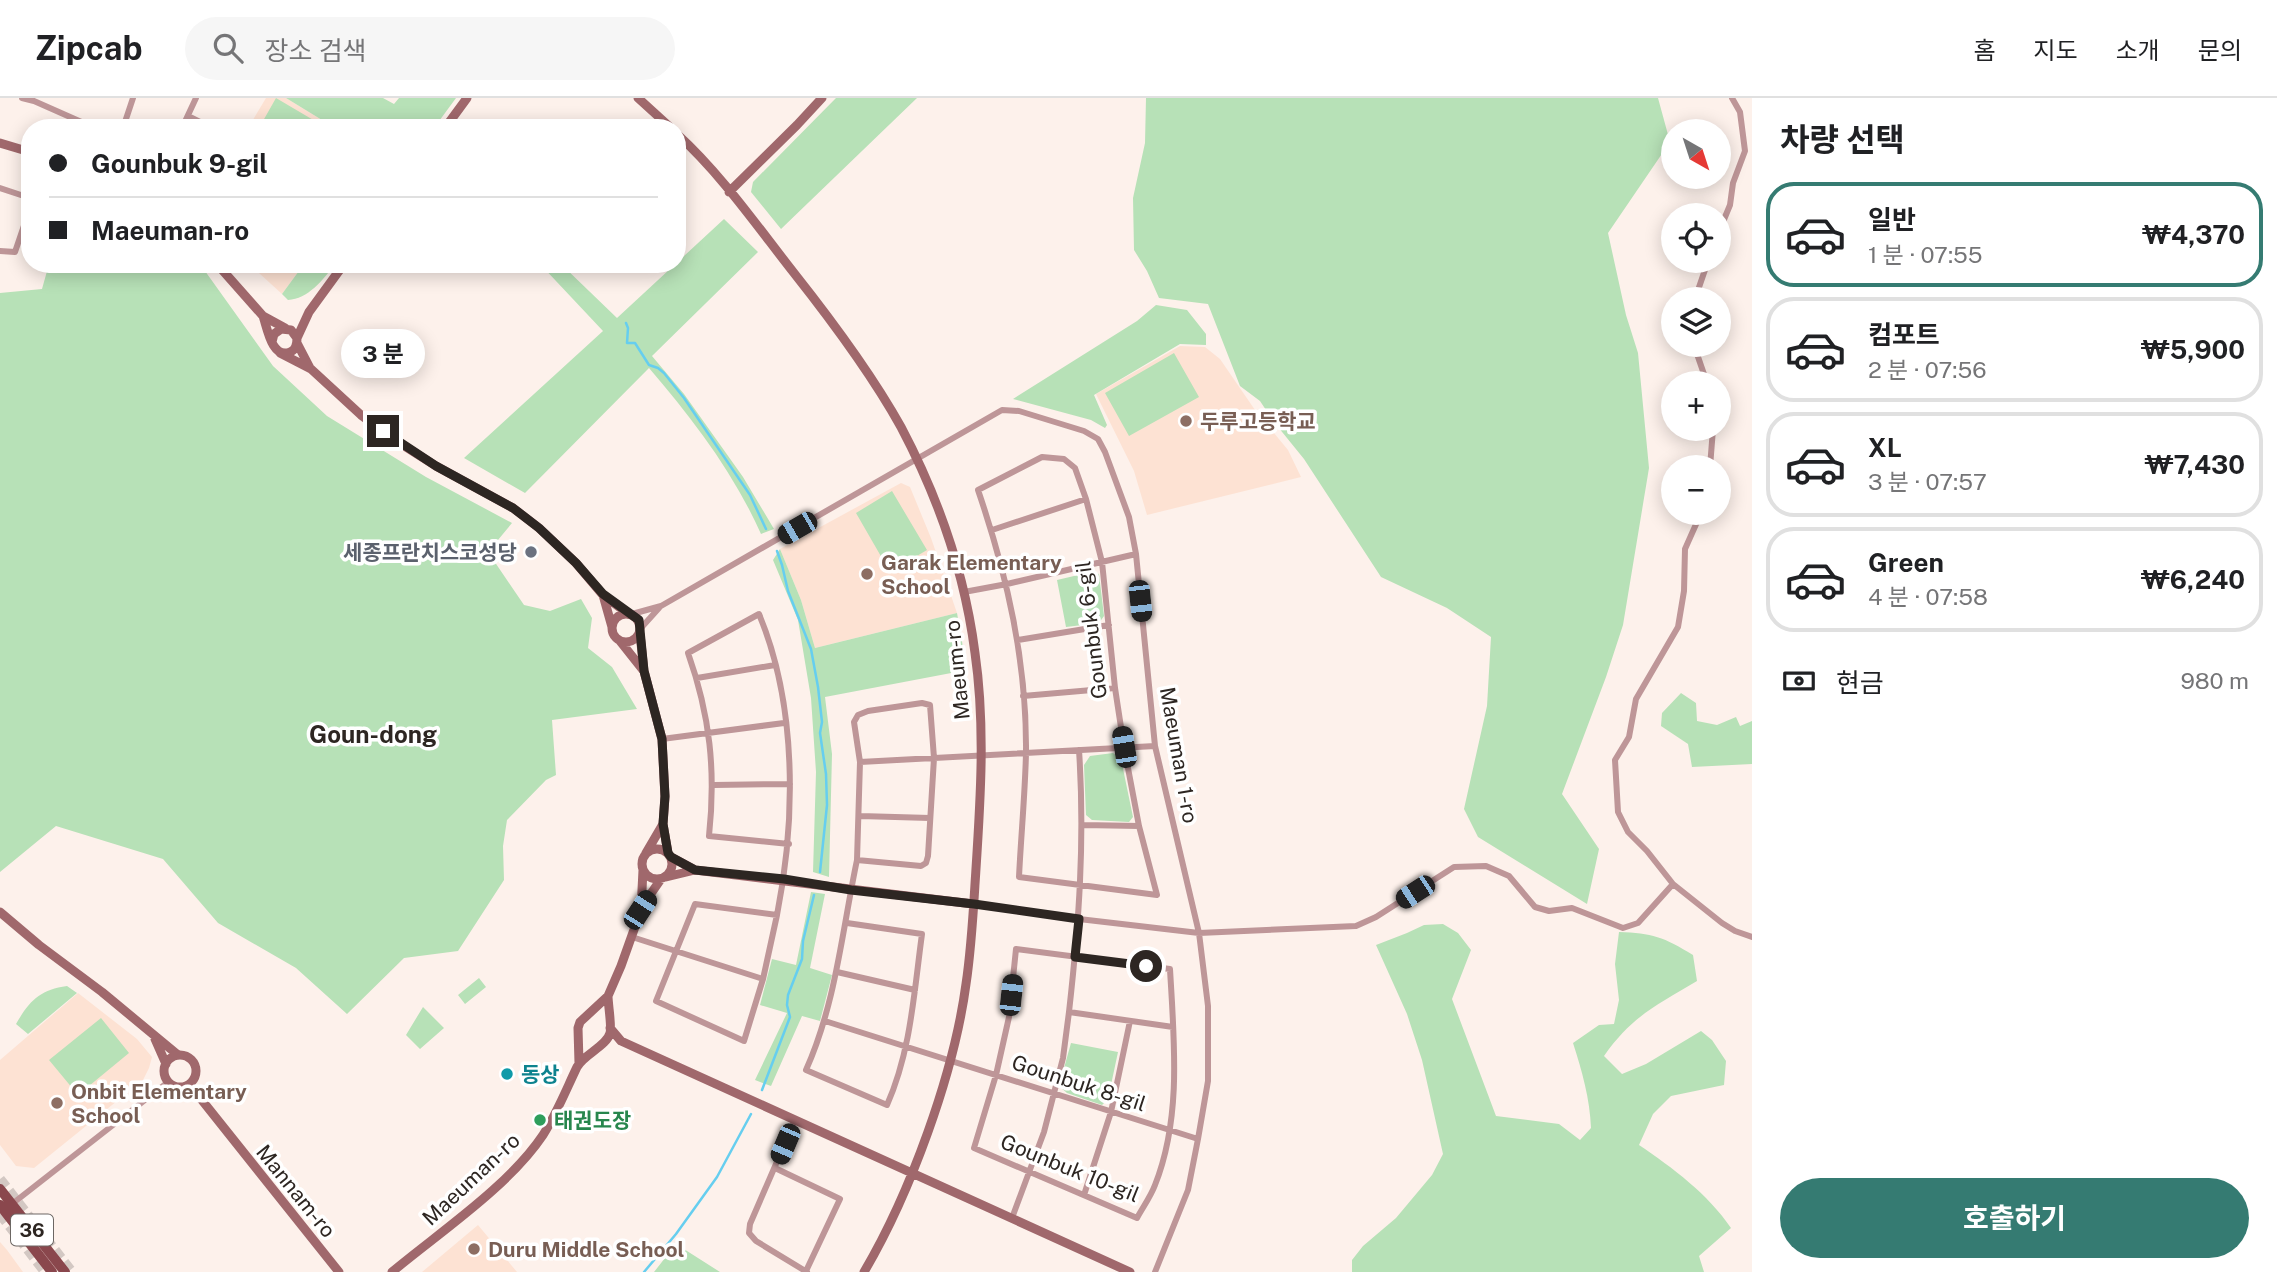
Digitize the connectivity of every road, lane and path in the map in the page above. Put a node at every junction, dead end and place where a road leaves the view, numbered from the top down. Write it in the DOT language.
graph roads {
  1 [pos="22,98"];
  2 [pos="133,98"];
  3 [pos="196,98"];
  4 [pos="467,98"];
  5 [pos="639,98"];
  6 [pos="822,98"];
  7 [pos="1732,98"];
  8 [pos="35,99"];
  9 [pos="188,116"];
  10 [pos="76,119"];
  11 [pos="126,119"];
  12 [pos="186,119"];
  13 [pos="194,119"];
  14 [pos="452,119"];
  15 [pos="661,119"];
  16 [pos="686,142"];
  17 [pos="0,143"];
  18 [pos="21,149"];
  19 [pos="0,188"];
  20 [pos="729,192"];
  21 [pos="21,195"];
  22 [pos="1730,203"];
  23 [pos="21,234"];
  24 [pos="0,251"];
  25 [pos="224,273"];
  26 [pos="337,273"];
  27 [pos="309,312"];
  28 [pos="263,316"];
  29 [pos="286,329"];
  30 [pos="297,341"];
  31 [pos="272,342"];
  32 [pos="280,353"];
  33 [pos="311,369"];
  34 [pos="916,459"];
  35 [pos="1086,499"];
  36 [pos="1696,525"];
  37 [pos="992,530"];
  38 [pos="1136,554"];
  39 [pos="1102,562"];
  40 [pos="1007,584"];
  41 [pos="964,592"];
  42 [pos="603,594"];
  43 [pos="661,606"];
  44 [pos="630,614"];
  45 [pos="1109,625"];
  46 [pos="612,627"];
  47 [pos="640,631"];
  48 [pos="1018,640"];
  49 [pos="620,641"];
  50 [pos="775,665"];
  51 [pos="644,671"];
  52 [pos="697,678"];
  53 [pos="1115,688"];
  54 [pos="1023,696"];
  55 [pos="784,723"];
  56 [pos="709,733"];
  57 [pos="662,739"];
  58 [pos="1155,746"];
  59 [pos="1124,747"];
  60 [pos="1079,750"];
  61 [pos="1026,753"];
  62 [pos="982,754"];
  63 [pos="934,758"];
  64 [pos="860,762"];
  65 [pos="790,783"];
  66 [pos="713,785"];
  67 [pos="860,816"];
  68 [pos="930,818"];
  69 [pos="663,824"];
  70 [pos="1083,825"];
  71 [pos="1139,826"];
  72 [pos="789,844"];
  73 [pos="646,853"];
  74 [pos="670,855"];
  75 [pos="857,860"];
  76 [pos="643,870"];
  77 [pos="695,870"];
  78 [pos="663,878"];
  79 [pos="784,879"];
  80 [pos="1081,884"];
  81 [pos="1673,884"];
  82 [pos="851,890"];
  83 [pos="974,904"];
  84 [pos="640,910"];
  85 [pos="0,912"];
  86 [pos="777,915"];
  87 [pos="1079,919"];
  88 [pos="847,923"];
  89 [pos="1199,933"];
  90 [pos="632,937"];
  91 [pos="1752,937"];
  92 [pos="676,952"];
  93 [pos="1075,957"];
  94 [pos="837,972"];
  95 [pos="763,979"];
  96 [pos="915,990"];
  97 [pos="608,996"];
  98 [pos="1069,1012"];
  99 [pos="590,1014"];
  100 [pos="825,1021"];
  101 [pos="1130,1021"];
  102 [pos="610,1025"];
  103 [pos="1173,1027"];
  104 [pos="579,1034"];
  105 [pos="155,1037"];
  106 [pos="621,1041"];
  107 [pos="601,1044"];
  108 [pos="906,1047"];
  109 [pos="178,1055"];
  110 [pos="950,1060"];
  111 [pos="579,1063"];
  112 [pos="166,1064"];
  113 [pos="196,1074"];
  114 [pos="996,1075"];
  115 [pos="169,1082"];
  116 [pos="184,1087"];
  117 [pos="1053,1093"];
  118 [pos="201,1099"];
  119 [pos="1111,1112"];
  120 [pos="795,1120"];
  121 [pos="1168,1130"];
  122 [pos="1198,1139"];
  123 [pos="775,1168"];
  124 [pos="1029,1171"];
  125 [pos="911,1173"];
  126 [pos="0,1189"];
  127 [pos="1084,1195"];
  128 [pos="4,1208"];
  129 [pos="1012,1218"];
  130 [pos="52,1272"];
  131 [pos="65,1272"];
  132 [pos="339,1272"];
  133 [pos="392,1272"];
  134 [pos="807,1272"];
  135 [pos="864,1272"];
  136 [pos="1130,1272"];
  137 [pos="1155,1272"];
  1 -- 8 [label="street"];
  2 -- 11 [label="street"];
  3 -- 9 [label="street"];
  4 -- 14 [label="street"];
  5 -- 15 [label="street"];
  6 -- 20 [label="street"];
  7 -- 22 [label="street"];
  8 -- 10 [label="street"];
  9 -- 12 [label="street"];
  9 -- 13 [label="street"];
  16 -- 20 [label="street, Maeum-ro"];
  17 -- 18 [label="street"];
  19 -- 21 [label="street"];
  20 -- 34 [label="street, Maeum-ro"];
  23 -- 24 [label="street"];
  25 -- 28 [label="street"];
  26 -- 27 [label="street"];
  27 -- 29 [label="street"];
  27 -- 30 [label="street"];
  28 -- 29 [label="street"];
  28 -- 31 [label="street"];
  29 -- 30 [label="street"];
  29 -- 31 [label="street"];
  30 -- 32 [label="street"];
  30 -- 33 [label="street"];
  31 -- 32 [label="street"];
  32 -- 33 [label="street"];
  33 -- 42 [label="street"];
  34 -- 38 [label="street, Maeuman 1-ro"];
  34 -- 41 [label="street, Maeum-ro"];
  34 -- 43 [label="street, Maeuman 1-ro"];
  35 -- 37 [label="street"];
  35 -- 37 [label="street, Gounbuk 6-gil"];
  35 -- 39 [label="street, Gounbuk 6-gil"];
  36 -- 81 [label="street"];
  37 -- 40 [label="street, Gounbuk 6-gil"];
  38 -- 39 [label="street"];
  38 -- 58 [label="street, Maeuman 1-ro"];
  39 -- 40 [label="street"];
  39 -- 45 [label="street, Gounbuk 6-gil"];
  40 -- 41 [label="street"];
  40 -- 48 [label="street, Gounbuk 6-gil"];
  41 -- 62 [label="street, Maeum-ro"];
  42 -- 44 [label="street"];
  42 -- 46 [label="street"];
  43 -- 44 [label="street"];
  43 -- 47 [label="street"];
  44 -- 46 [label="street"];
  44 -- 47 [label="street"];
  45 -- 48 [label="street"];
  45 -- 53 [label="street, Gounbuk 6-gil"];
  46 -- 49 [label="street"];
  47 -- 49 [label="street"];
  47 -- 51 [label="street"];
  48 -- 54 [label="street, Gounbuk 6-gil"];
  49 -- 51 [label="street"];
  50 -- 52 [label="street"];
  50 -- 52 [label="street"];
  50 -- 55 [label="street"];
  51 -- 57 [label="street"];
  52 -- 56 [label="street"];
  53 -- 54 [label="street"];
  53 -- 59 [label="street, Gounbuk 6-gil"];
  54 -- 61 [label="street, Gounbuk 6-gil"];
  55 -- 56 [label="street"];
  55 -- 65 [label="street"];
  56 -- 57 [label="street"];
  56 -- 66 [label="street"];
  57 -- 69 [label="street"];
  58 -- 59 [label="street"];
  58 -- 89 [label="street, Maeuman 1-ro"];
  59 -- 60 [label="street"];
  59 -- 71 [label="street, Gounbuk 6-gil"];
  60 -- 61 [label="street"];
  60 -- 70 [label="street"];
  61 -- 62 [label="street"];
  61 -- 80 [label="street, Gounbuk 6-gil"];
  62 -- 63 [label="street"];
  62 -- 83 [label="street, Maeum-ro"];
  63 -- 64 [label="street"];
  63 -- 64 [label="street"];
  63 -- 68 [label="street"];
  64 -- 67 [label="street"];
  65 -- 66 [label="street"];
  65 -- 72 [label="street"];
  66 -- 72 [label="street"];
  67 -- 68 [label="street"];
  67 -- 75 [label="street"];
  68 -- 75 [label="street"];
  69 -- 73 [label="street"];
  69 -- 74 [label="street"];
  70 -- 71 [label="street"];
  70 -- 80 [label="street"];
  71 -- 80 [label="street, Gounbuk 6-gil"];
  72 -- 79 [label="street"];
  73 -- 74 [label="street"];
  73 -- 76 [label="street"];
  74 -- 77 [label="street"];
  74 -- 78 [label="street"];
  75 -- 82 [label="street"];
  76 -- 78 [label="street"];
  76 -- 84 [label="street"];
  77 -- 78 [label="street"];
  77 -- 79 [label="street"];
  78 -- 84 [label="street"];
  79 -- 82 [label="street"];
  79 -- 86 [label="street"];
  80 -- 87 [label="street"];
  81 -- 89 [label="street"];
  81 -- 91 [label="street"];
  82 -- 83 [label="street"];
  82 -- 88 [label="street"];
  83 -- 87 [label="street"];
  83 -- 110 [label="street, Maeum-ro"];
  84 -- 90 [label="street"];
  85 -- 105 [label="street"];
  86 -- 92 [label="street"];
  86 -- 95 [label="street"];
  87 -- 89 [label="street"];
  87 -- 93 [label="street"];
  88 -- 94 [label="street"];
  88 -- 96 [label="street"];
  89 -- 122 [label="street, Maeuman 1-ro"];
  90 -- 92 [label="street"];
  90 -- 97 [label="street"];
  92 -- 95 [label="street"];
  92 -- 95 [label="street"];
  93 -- 98 [label="street"];
  93 -- 103 [label="street"];
  93 -- 114 [label="street"];
  94 -- 96 [label="street"];
  94 -- 100 [label="street"];
  96 -- 108 [label="street"];
  97 -- 99 [label="street"];
  97 -- 102 [label="street"];
  98 -- 101 [label="street"];
  98 -- 117 [label="street"];
  99 -- 102 [label="street"];
  99 -- 104 [label="street"];
  100 -- 108 [label="street, Gounbuk 8-gil"];
  100 -- 108 [label="street"];
  101 -- 103 [label="street"];
  101 -- 119 [label="street"];
  102 -- 106 [label="street"];
  102 -- 107 [label="street"];
  103 -- 121 [label="street"];
  104 -- 107 [label="street"];
  104 -- 111 [label="street"];
  105 -- 109 [label="street"];
  105 -- 112 [label="street"];
  106 -- 107 [label="street"];
  106 -- 120 [label="street"];
  107 -- 111 [label="street"];
  108 -- 110 [label="street, Gounbuk 8-gil"];
  109 -- 112 [label="street"];
  109 -- 113 [label="street"];
  110 -- 114 [label="street, Gounbuk 8-gil"];
  110 -- 125 [label="street, Maeum-ro"];
  111 -- 133 [label="street, Maeuman-ro"];
  112 -- 115 [label="street"];
  113 -- 116 [label="street"];
  113 -- 118 [label="street"];
  114 -- 117 [label="street, Gounbuk 8-gil"];
  114 -- 124 [label="street, Gounbuk 10-gil"];
  115 -- 116 [label="street"];
  115 -- 128 [label="street"];
  116 -- 118 [label="street"];
  117 -- 119 [label="street, Gounbuk 8-gil"];
  117 -- 124 [label="street"];
  118 -- 132 [label="street, Mannam-ro"];
  119 -- 121 [label="street, Gounbuk 8-gil"];
  119 -- 127 [label="street"];
  120 -- 123 [label="street"];
  120 -- 125 [label="street"];
  121 -- 122 [label="street, Gounbuk 8-gil"];
  121 -- 127 [label="street, Gounbuk 10-gil"];
  122 -- 137 [label="street, Maeuman 1-ro"];
  123 -- 134 [label="street"];
  123 -- 134 [label="street"];
  124 -- 127 [label="street, Gounbuk 10-gil"];
  124 -- 129 [label="street"];
  125 -- 129 [label="street"];
  125 -- 135 [label="street, Maeum-ro"];
  126 -- 128 [label="main road, 36"];
  128 -- 130 [label="main road, 36"];
  128 -- 131 [label="main road, 36"];
  129 -- 136 [label="street"];
}
